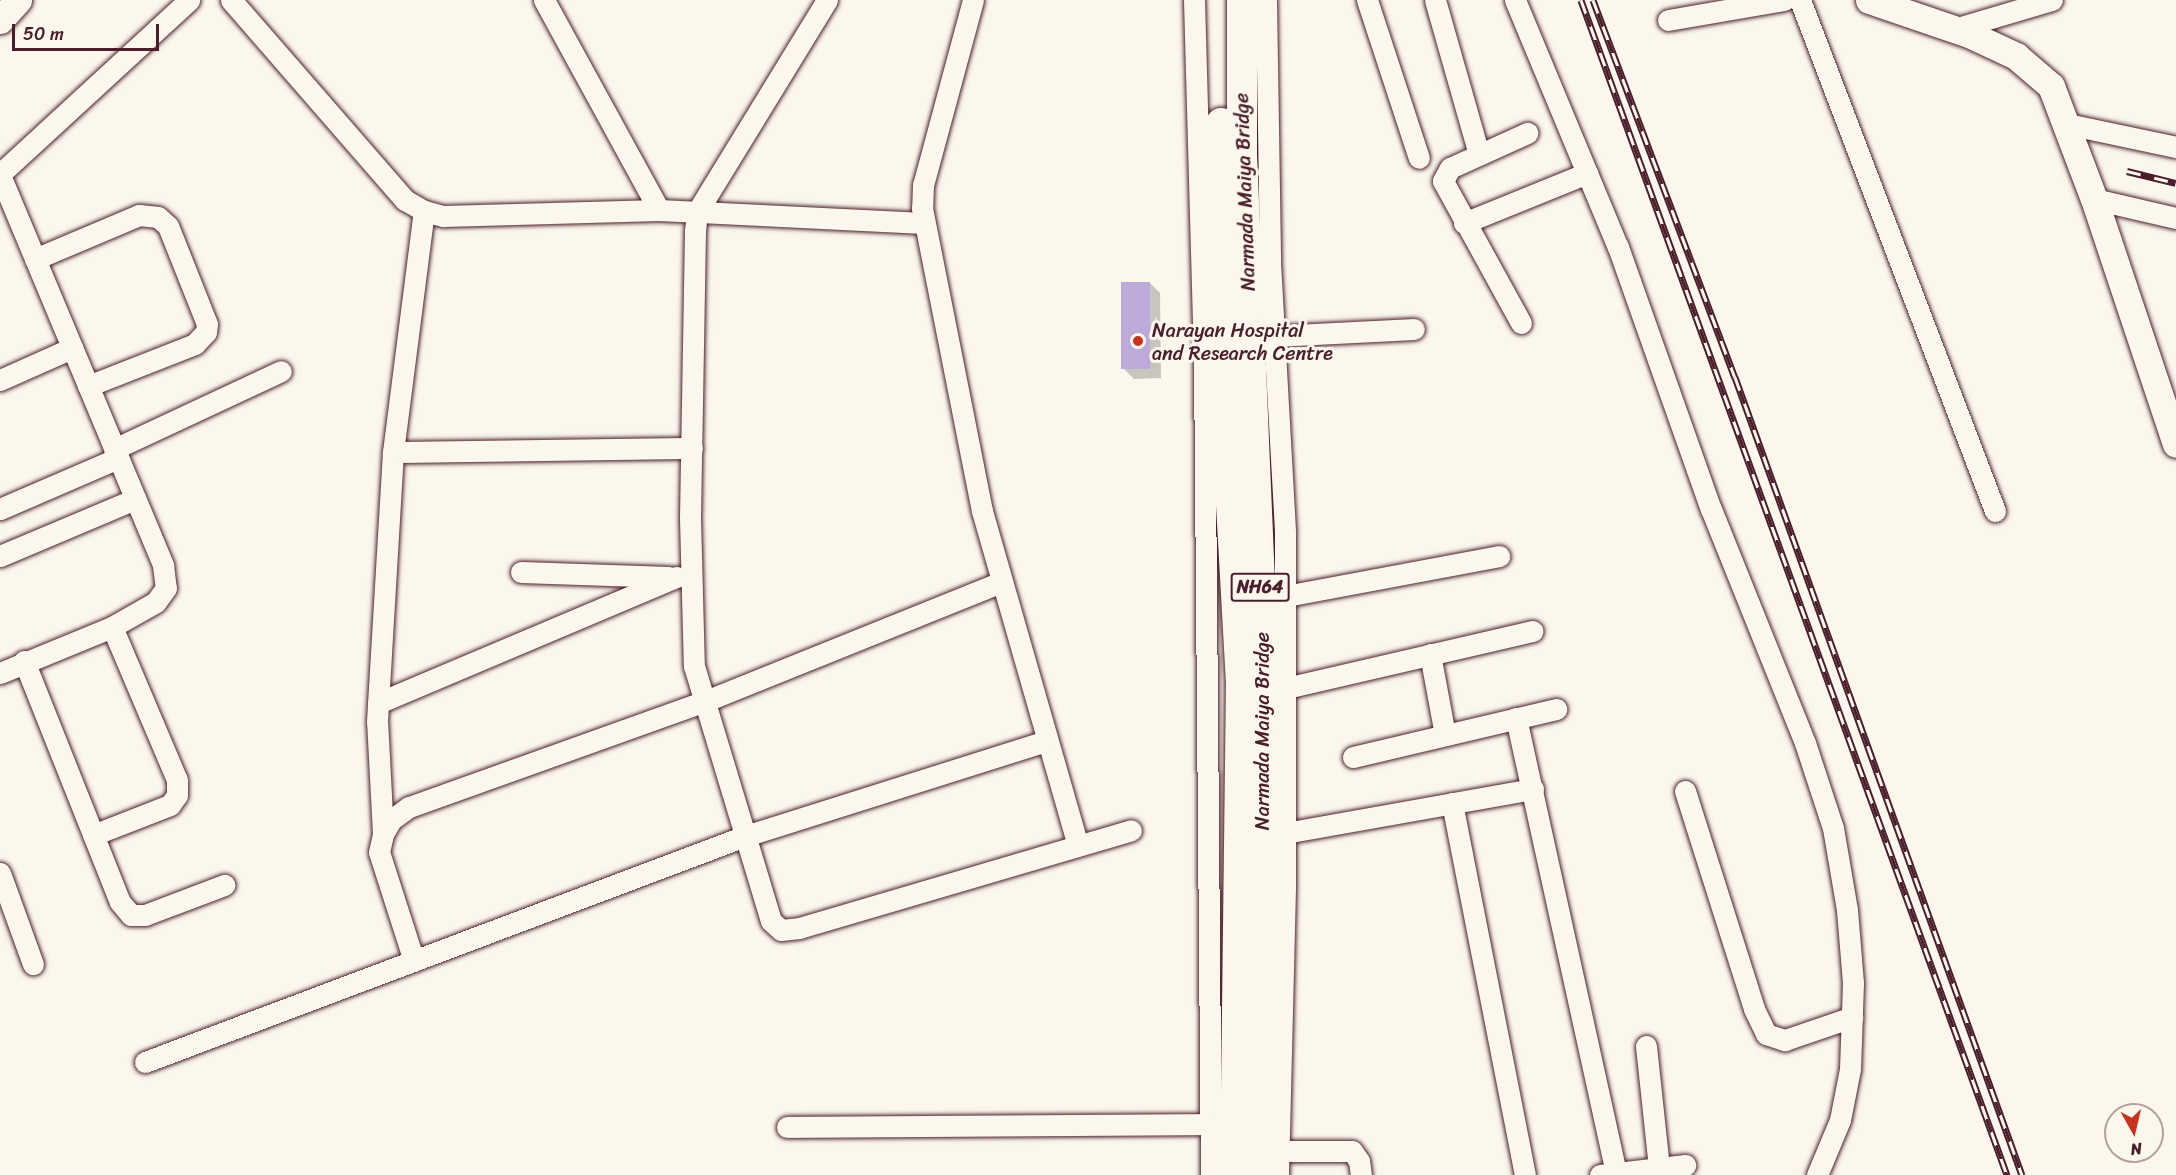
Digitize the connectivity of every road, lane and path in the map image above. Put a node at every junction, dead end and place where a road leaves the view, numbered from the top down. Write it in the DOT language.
graph roads {
  1 [pos="18,0"];
  2 [pos="189,0"];
  3 [pos="231,0"];
  4 [pos="544,0"];
  5 [pos="827,0"];
  6 [pos="973,0"];
  7 [pos="1194,0"];
  8 [pos="1221,0"];
  9 [pos="1242,0"];
  10 [pos="1266,0"];
  11 [pos="1366,0"];
  12 [pos="1435,0"];
  13 [pos="1515,0"];
  14 [pos="1784,0"];
  15 [pos="1800,0"];
  16 [pos="1869,0"];
  17 [pos="2052,0"];
  18 [pos="0,20"];
  19 [pos="1668,20"];
  20 [pos="1954,29"];
  21 [pos="2067,124"];
  22 [pos="1527,133"];
  23 [pos="2176,147"];
  24 [pos="1479,154"];
  25 [pos="1419,158"];
  26 [pos="1587,173"];
  27 [pos="0,174"];
  28 [pos="2094,199"];
  29 [pos="659,210"];
  30 [pos="424,211"];
  31 [pos="697,212"];
  32 [pos="2176,218"];
  33 [pos="924,223"];
  34 [pos="1464,223"];
  35 [pos="35,259"];
  36 [pos="1521,323"];
  37 [pos="1414,329"];
  38 [pos="1275,336"];
  39 [pos="72,348"];
  40 [pos="281,371"];
  41 [pos="0,380"];
  42 [pos="88,386"];
  43 [pos="2176,444"];
  44 [pos="692,448"];
  45 [pos="393,452"];
  46 [pos="116,453"];
  47 [pos="135,499"];
  48 [pos="0,509"];
  49 [pos="1995,511"];
  50 [pos="0,556"];
  51 [pos="1499,556"];
  52 [pos="521,572"];
  53 [pos="683,577"];
  54 [pos="1001,582"];
  55 [pos="1286,596"];
  56 [pos="112,627"];
  57 [pos="1533,631"];
  58 [pos="1430,654"];
  59 [pos="24,661"];
  60 [pos="0,673"];
  61 [pos="1286,688"];
  62 [pos="703,702"];
  63 [pos="378,703"];
  64 [pos="1556,709"];
  65 [pos="1516,718"];
  66 [pos="1445,735"];
  67 [pos="1046,741"];
  68 [pos="1353,757"];
  69 [pos="1533,789"];
  70 [pos="1685,791"];
  71 [pos="1452,803"];
  72 [pos="1131,830"];
  73 [pos="1285,833"];
  74 [pos="383,834"];
  75 [pos="93,835"];
  76 [pos="745,836"];
  77 [pos="1078,846"];
  78 [pos="0,873"];
  79 [pos="224,885"];
  80 [pos="414,961"];
  81 [pos="33,964"];
  82 [pos="1852,1017"];
  83 [pos="1646,1046"];
  84 [pos="144,1062"];
  85 [pos="1212,1124"];
  86 [pos="787,1127"];
  87 [pos="1279,1151"];
  88 [pos="1685,1165"];
  89 [pos="1659,1168"];
  90 [pos="1608,1174"];
  91 [pos="1211,1175"];
  92 [pos="1235,1175"];
  93 [pos="1255,1175"];
  94 [pos="1278,1175"];
  95 [pos="1361,1175"];
  96 [pos="1526,1175"];
  97 [pos="1817,1175"];
  1 -- 18 [label="main road"];
  2 -- 27 [label="street"];
  3 -- 30 [label="street"];
  4 -- 29 [label="street"];
  5 -- 31 [label="street"];
  6 -- 33 [label="street"];
  7 -- 85 [label="street"];
  8 -- 92 [label="highway, NH64"];
  9 -- 93 [label="highway, Narmada Maiya Bridge / NH64"];
  10 -- 38 [label="street, NH64"];
  11 -- 25 [label="street"];
  12 -- 24 [label="street"];
  13 -- 26 [label="street"];
  14 -- 19 [label="street"];
  15 -- 49 [label="street"];
  16 -- 20 [label="main road"];
  17 -- 20 [label="street"];
  20 -- 21 [label="main road"];
  21 -- 23 [label="street"];
  21 -- 28 [label="main road"];
  22 -- 24 [label="street"];
  24 -- 34 [label="street"];
  26 -- 34 [label="street"];
  26 -- 82 [label="street"];
  27 -- 35 [label="street"];
  28 -- 32 [label="street"];
  28 -- 43 [label="main road"];
  29 -- 30 [label="street"];
  29 -- 31 [label="street"];
  30 -- 45 [label="street"];
  31 -- 33 [label="street"];
  31 -- 44 [label="street"];
  33 -- 54 [label="street"];
  34 -- 36 [label="street"];
  35 -- 39 [label="street"];
  35 -- 42 [label="street"];
  37 -- 38 [label="street"];
  38 -- 55 [label="street, NH64"];
  39 -- 41 [label="street"];
  39 -- 42 [label="street"];
  40 -- 46 [label="street"];
  42 -- 46 [label="street"];
  44 -- 45 [label="street"];
  44 -- 53 [label="street"];
  45 -- 63 [label="street"];
  46 -- 47 [label="street"];
  46 -- 48 [label="street"];
  47 -- 50 [label="street"];
  47 -- 56 [label="street"];
  51 -- 55 [label="street"];
  52 -- 53 [label="street"];
  53 -- 62 [label="street"];
  53 -- 63 [label="street"];
  54 -- 62 [label="street"];
  54 -- 67 [label="street"];
  55 -- 61 [label="street, NH64"];
  56 -- 59 [label="street"];
  56 -- 75 [label="street"];
  57 -- 58 [label="street"];
  58 -- 61 [label="street"];
  58 -- 66 [label="street"];
  59 -- 60 [label="street"];
  59 -- 75 [label="street"];
  61 -- 73 [label="street, NH64"];
  62 -- 74 [label="street"];
  62 -- 76 [label="street"];
  63 -- 74 [label="street"];
  64 -- 65 [label="street"];
  65 -- 66 [label="street"];
  65 -- 69 [label="street"];
  66 -- 68 [label="street"];
  67 -- 76 [label="street"];
  67 -- 77 [label="street"];
  69 -- 71 [label="street"];
  69 -- 90 [label="street"];
  70 -- 82 [label="street"];
  71 -- 73 [label="street"];
  71 -- 96 [label="street"];
  72 -- 77 [label="street"];
  73 -- 87 [label="street, NH64"];
  74 -- 80 [label="street"];
  75 -- 79 [label="street"];
  76 -- 77 [label="street"];
  76 -- 80 [label="street"];
  78 -- 81 [label="street"];
  80 -- 84 [label="street"];
  82 -- 97 [label="street"];
  83 -- 89 [label="street"];
  85 -- 86 [label="street"];
  85 -- 91 [label="street"];
  87 -- 94 [label="street, NH64"];
  87 -- 95 [label="street"];
  88 -- 89 [label="street"];
  89 -- 90 [label="street"];
}
